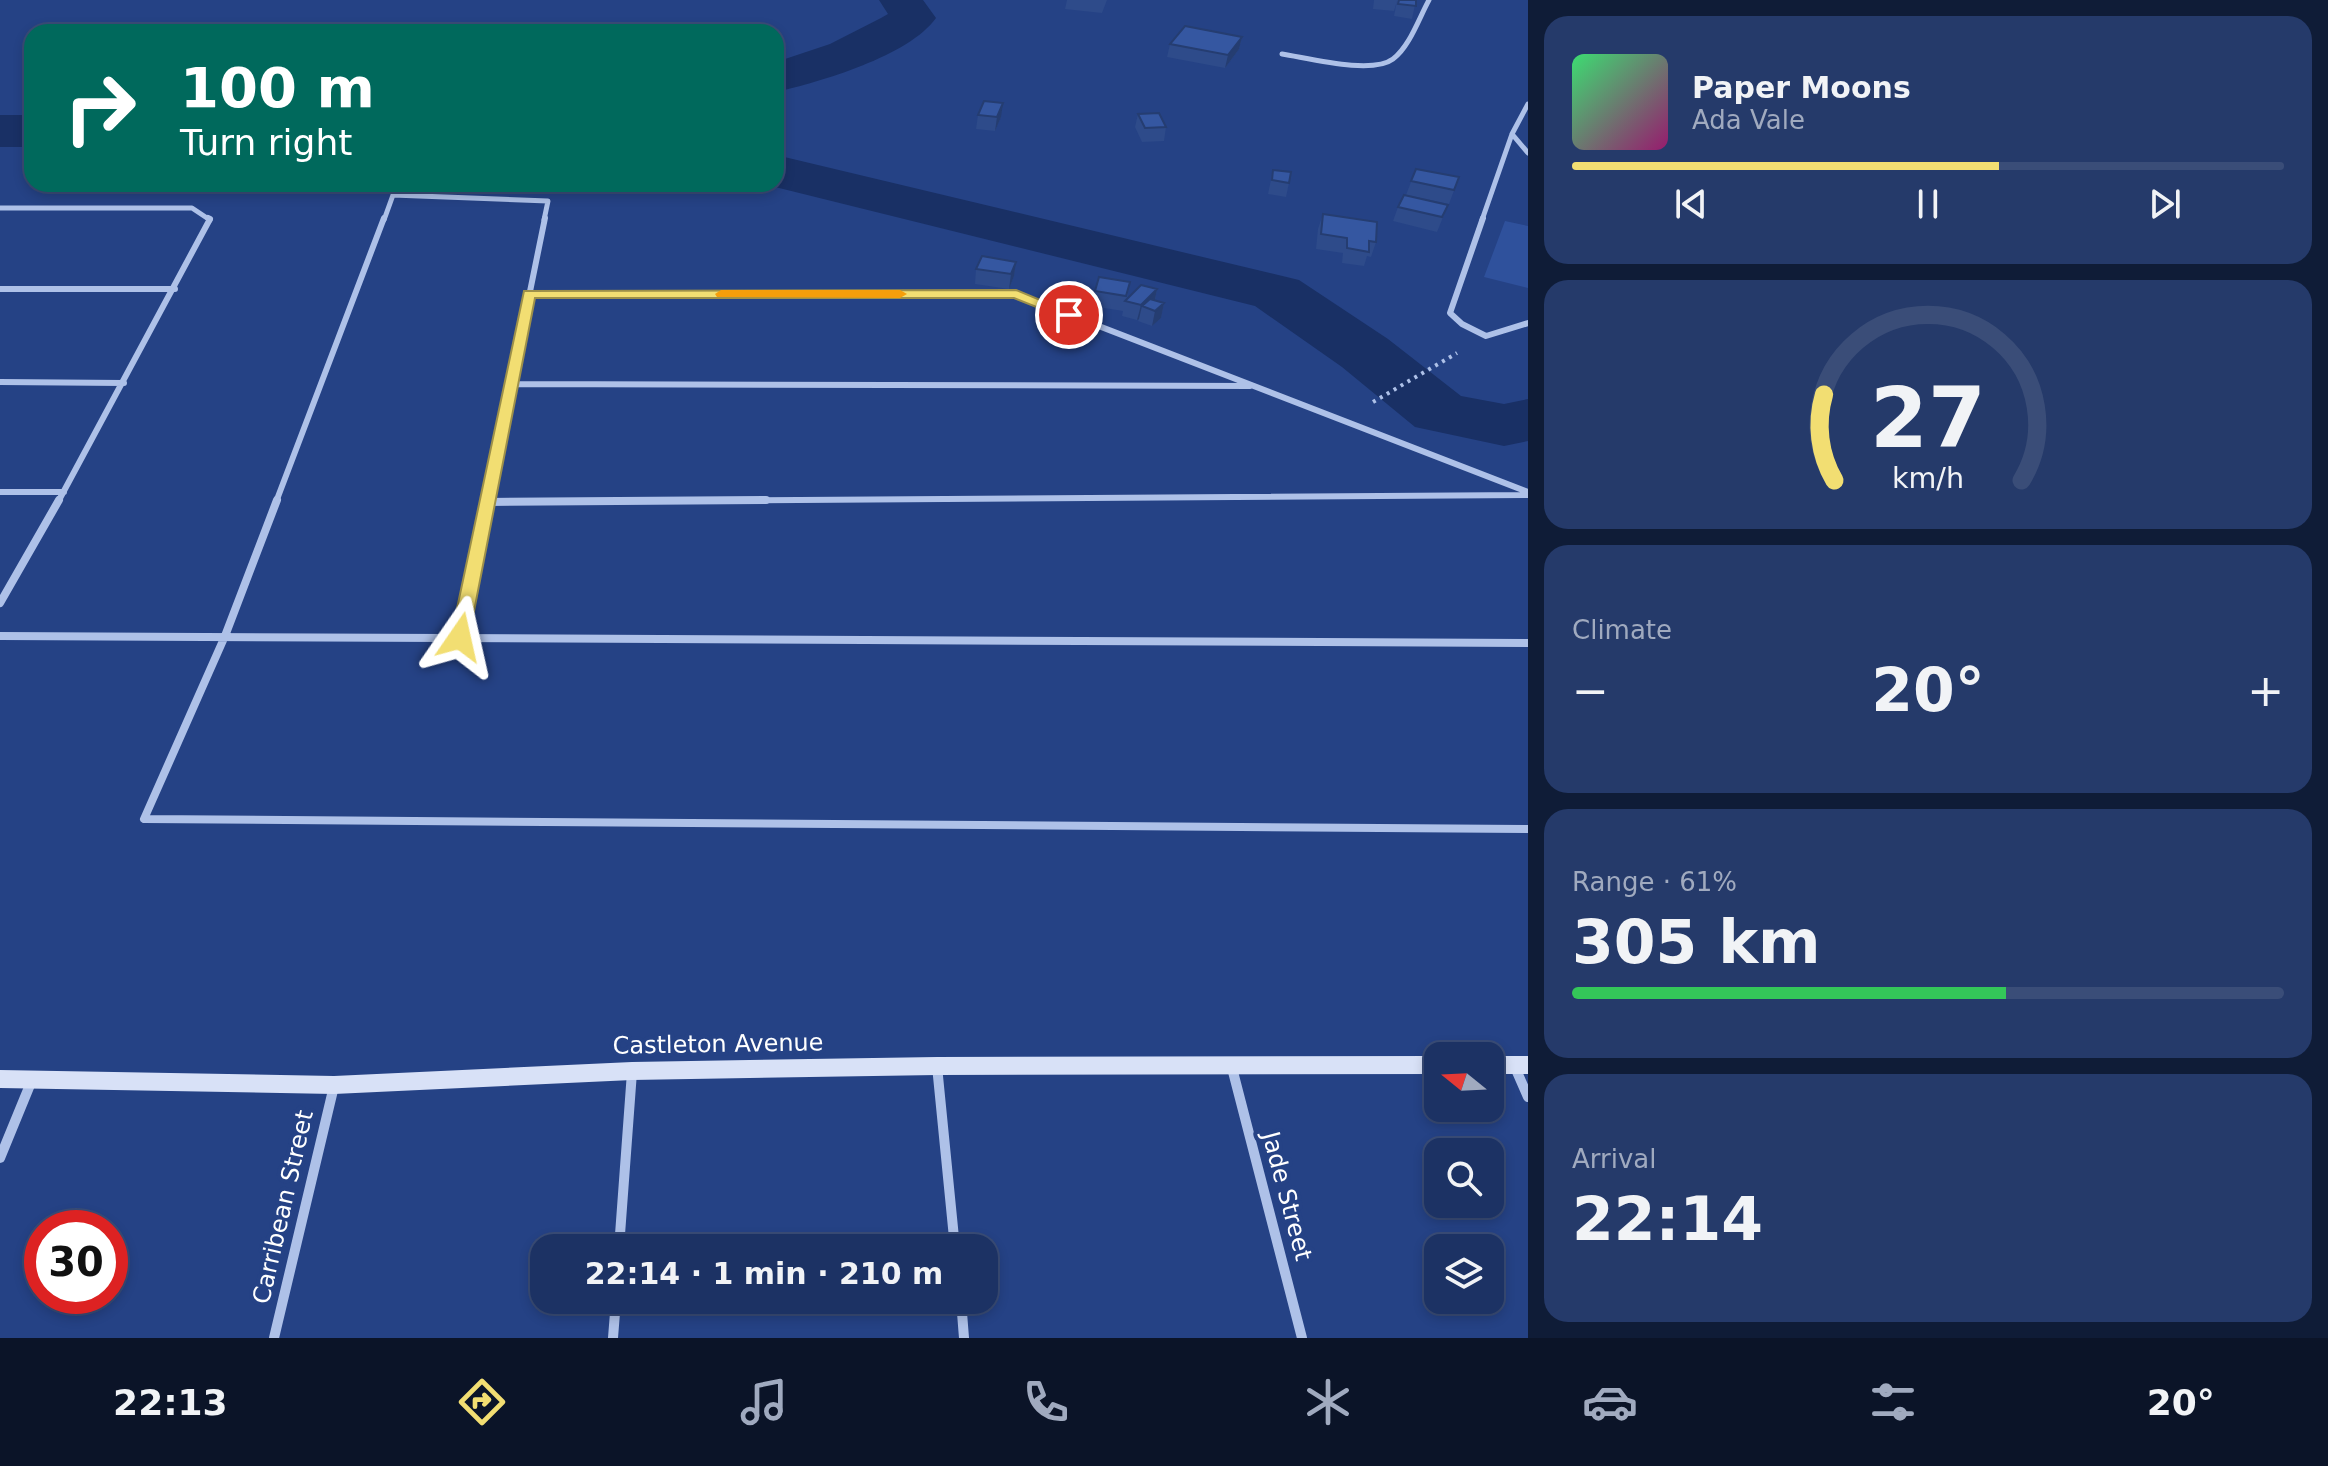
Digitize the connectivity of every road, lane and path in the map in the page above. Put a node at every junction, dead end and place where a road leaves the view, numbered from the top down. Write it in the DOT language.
graph roads {
  1 [pos="1429,0"];
  2 [pos="1282,54"];
  3 [pos="1528,104"];
  4 [pos="1512,134"];
  5 [pos="1528,153"];
  6 [pos="0,208"];
  7 [pos="0,289"];
  8 [pos="175,289"];
  9 [pos="529,294"];
  10 [pos="1528,323"];
  11 [pos="1456,354"];
  12 [pos="0,382"];
  13 [pos="124,383"];
  14 [pos="511,384"];
  15 [pos="1255,386"];
  16 [pos="1385,394"];
  17 [pos="0,492"];
  18 [pos="64,492"];
  19 [pos="1528,493"];
  20 [pos="487,502"];
  21 [pos="0,603"];
  22 [pos="0,636"];
  23 [pos="225,636"];
  24 [pos="460,637"];
  25 [pos="1528,643"];
  26 [pos="1528,829"];
  27 [pos="1231,1064"];
  28 [pos="1424,1065"];
  29 [pos="1521,1065"];
  30 [pos="937,1066"];
  31 [pos="632,1071"];
  32 [pos="0,1079"];
  33 [pos="32,1079"];
  34 [pos="334,1085"];
  35 [pos="1528,1097"];
  36 [pos="0,1158"];
  37 [pos="620,1234"];
  38 [pos="954,1234"];
  39 [pos="615,1314"];
  40 [pos="962,1314"];
  41 [pos="274,1338"];
  42 [pos="613,1338"];
  43 [pos="964,1338"];
  44 [pos="1302,1338"];
  1 -- 2 [label="street"];
  3 -- 4 [label="street"];
  4 -- 5 [label="street"];
  4 -- 10 [label="street"];
  6 -- 8 [label="street"];
  7 -- 8 [label="street"];
  8 -- 13 [label="street"];
  9 -- 14 [label="street"];
  9 -- 15 [label="street"];
  9 -- 23 [label="street"];
  11 -- 16 [label="path"];
  12 -- 13 [label="street"];
  13 -- 18 [label="street"];
  14 -- 15 [label="street"];
  14 -- 20 [label="street"];
  15 -- 19 [label="street"];
  17 -- 18 [label="street"];
  18 -- 21 [label="street"];
  19 -- 20 [label="street"];
  20 -- 24 [label="street"];
  22 -- 23 [label="street"];
  23 -- 24 [label="street"];
  23 -- 26 [label="street"];
  24 -- 25 [label="street"];
  27 -- 28 [label="street, Castleton Avenue"];
  27 -- 30 [label="street, Castleton Avenue"];
  27 -- 44 [label="street, Jade Street"];
  29 -- 35 [label="street"];
  30 -- 31 [label="street, Castleton Avenue"];
  30 -- 38 [label="street"];
  31 -- 34 [label="street, Castleton Avenue"];
  31 -- 37 [label="street"];
  32 -- 33 [label="street, Castleton Avenue"];
  33 -- 34 [label="street, Castleton Avenue"];
  33 -- 36 [label="street"];
  34 -- 41 [label="street, Carribean Street"];
  39 -- 42 [label="street"];
  40 -- 43 [label="street"];
}
